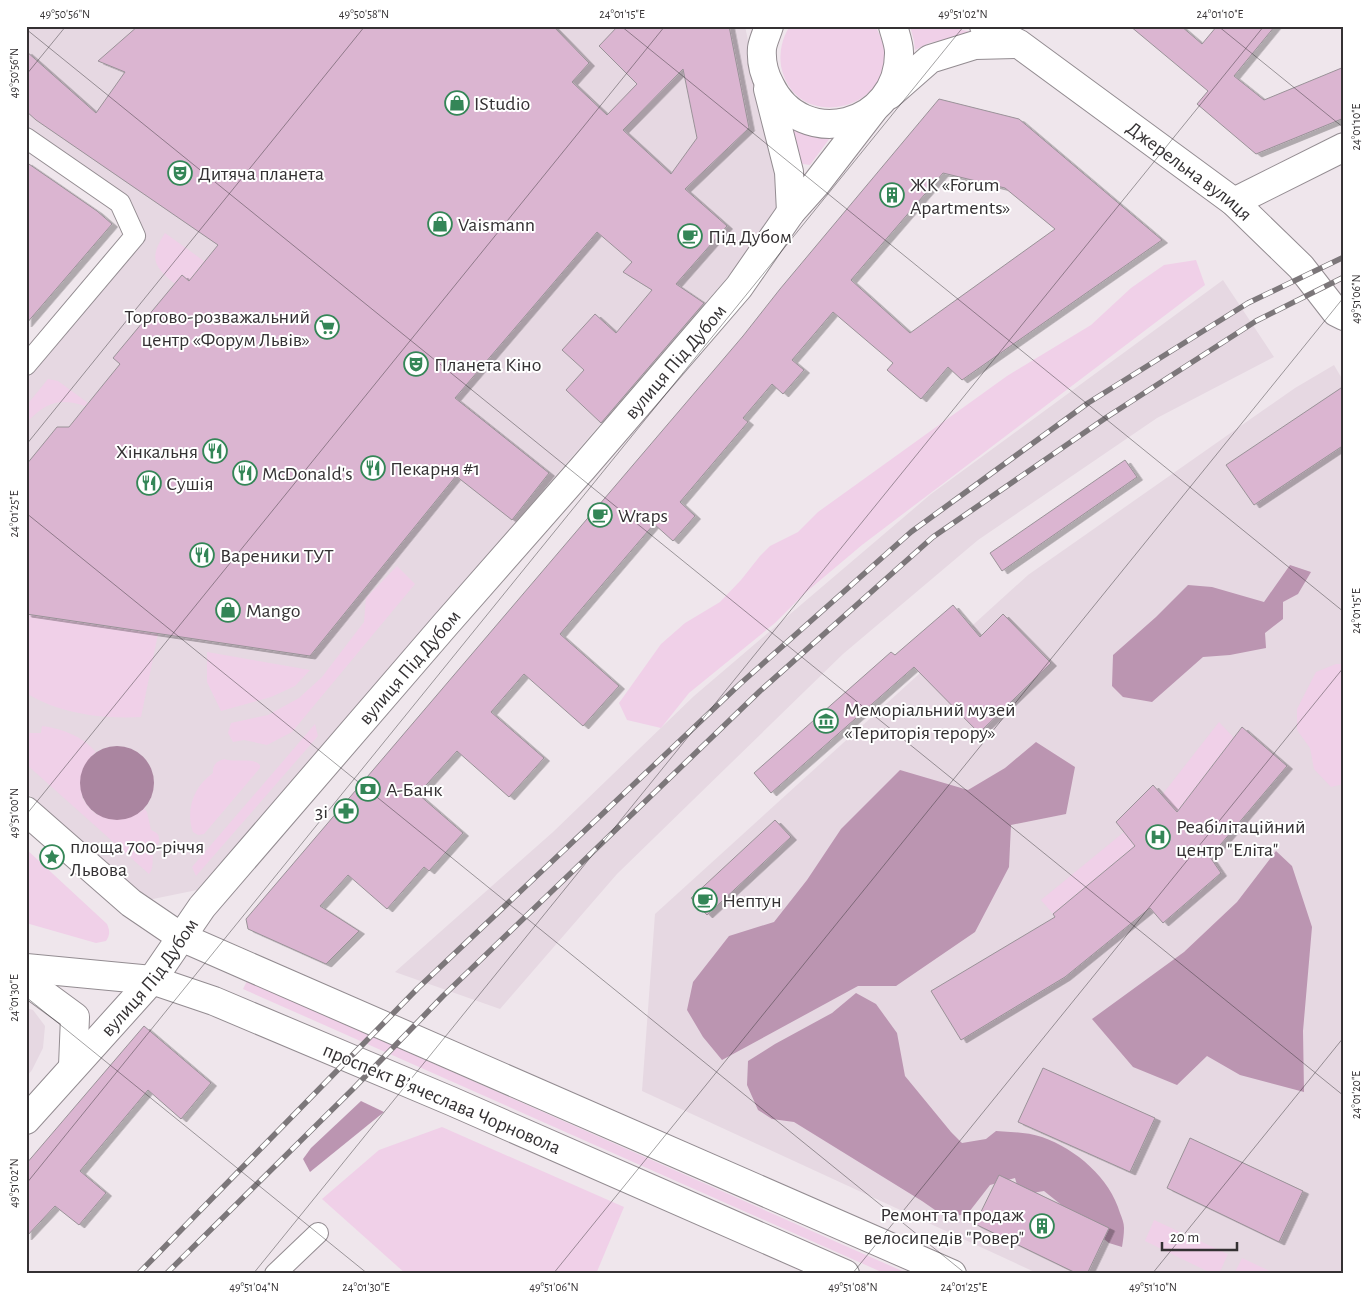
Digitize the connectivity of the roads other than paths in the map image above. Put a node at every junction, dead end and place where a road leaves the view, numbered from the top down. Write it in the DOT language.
graph roads {
  1 [pos="892,26"];
  2 [pos="984,26"];
  3 [pos="762,43"];
  4 [pos="1019,44"];
  5 [pos="878,105"];
  6 [pos="26,138"];
  7 [pos="1344,147"];
  8 [pos="1234,202"];
  9 [pos="791,212"];
  10 [pos="1341,318"];
  11 [pos="26,366"];
  12 [pos="26,812"];
  13 [pos="181,937"];
  14 [pos="26,968"];
  15 [pos="152,980"];
  16 [pos="26,981"];
  17 [pos="73,1066"];
  18 [pos="26,1120"];
  19 [pos="318,1233"];
  20 [pos="275,1274"];
  21 [pos="846,1274"];
  22 [pos="952,1274"];
  1 -- 5 [label="street"];
  2 -- 4 [label="street, Джерельна вулиця"];
  3 -- 5 [label="street"];
  3 -- 9 [label="street"];
  4 -- 5 [label="street"];
  4 -- 8 [label="street, Джерельна вулиця"];
  5 -- 9 [label="street, вулиця Під Дубом"];
  6 -- 11 [label="street"];
  7 -- 8 [label="street"];
  8 -- 10 [label="street, Джерельна вулиця"];
  9 -- 13 [label="street, вулиця Під Дубом"];
  12 -- 13 [label="street"];
  13 -- 15 [label="street, вулиця Під Дубом"];
  13 -- 22 [label="street, проспект Вʼячеслава Чорновола"];
  14 -- 15 [label="street, проспект Вʼячеслава Чорновола"];
  15 -- 17 [label="street, вулиця Під Дубом"];
  15 -- 21 [label="street, проспект Вʼячеслава Чорновола"];
  16 -- 17 [label="street"];
  17 -- 18 [label="street, вулиця Під Дубом"];
  19 -- 20 [label="street"];
}
